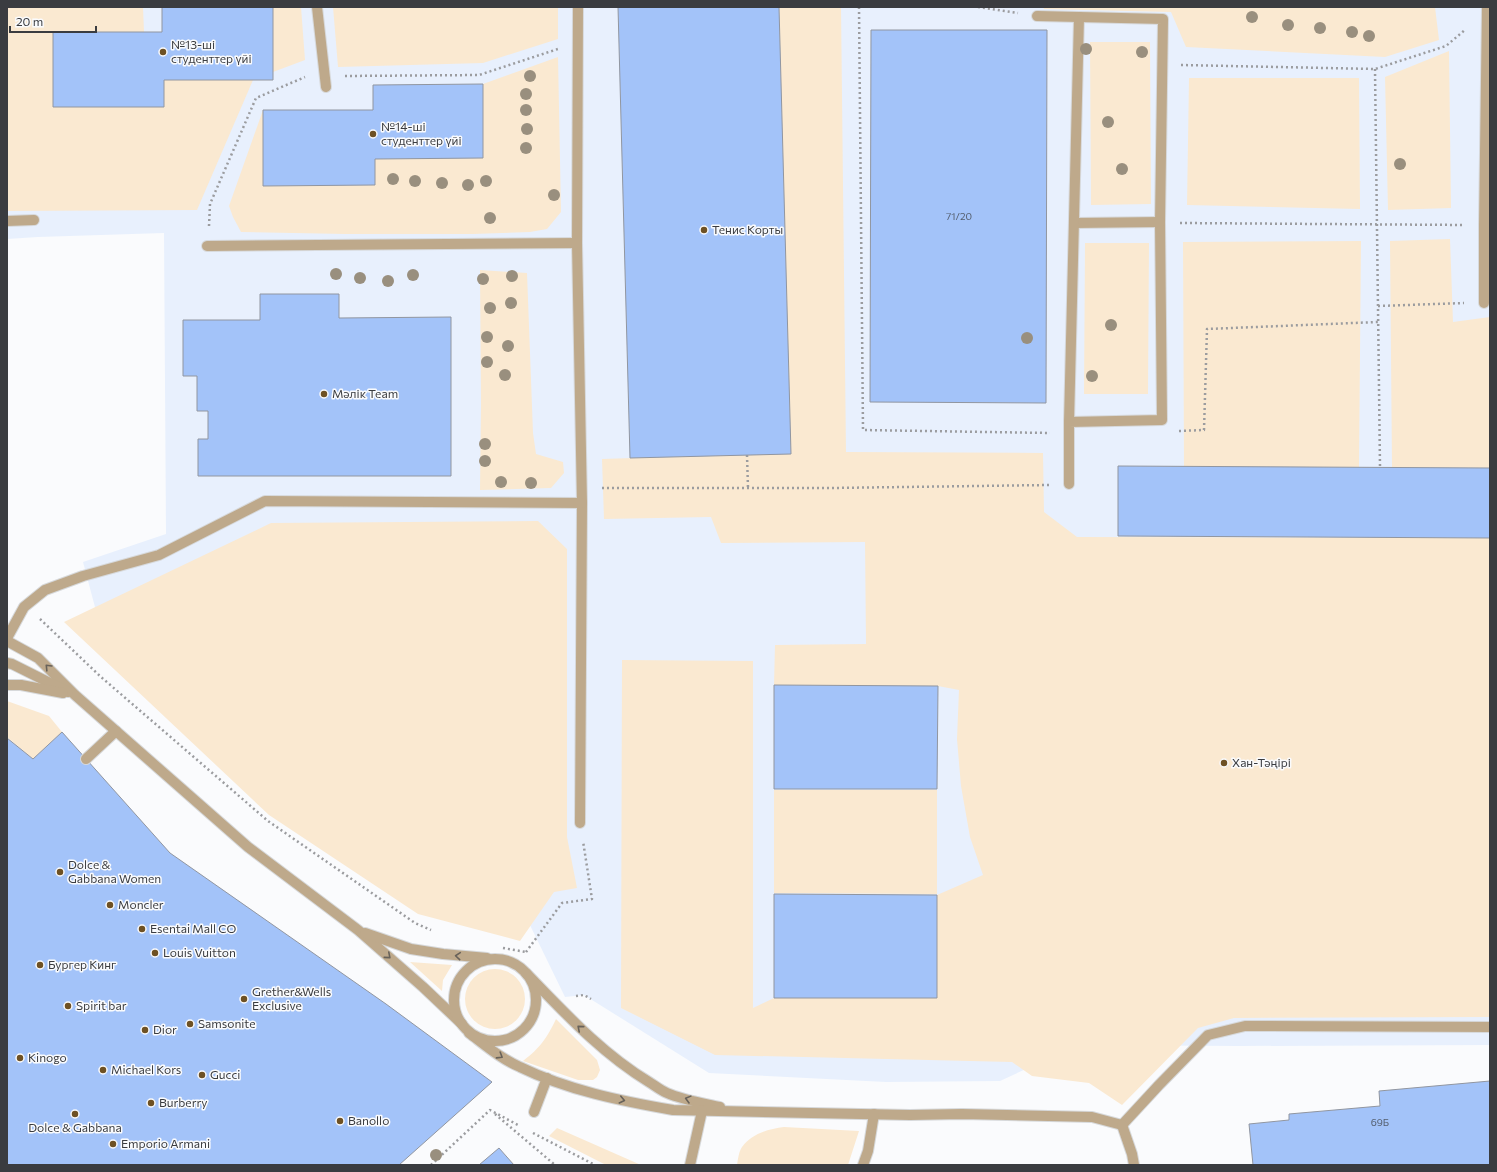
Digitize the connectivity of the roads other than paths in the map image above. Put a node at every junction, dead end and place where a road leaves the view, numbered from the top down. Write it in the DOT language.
graph roads {
  1 [pos="317,7"];
  2 [pos="578,7"];
  3 [pos="1487,10"];
  4 [pos="1037,16"];
  5 [pos="1079,17"];
  6 [pos="326,87"];
  7 [pos="34,220"];
  8 [pos="7,221"];
  9 [pos="1160,222"];
  10 [pos="1074,223"];
  11 [pos="577,243"];
  12 [pos="208,246"];
  13 [pos="1484,303"];
  14 [pos="1069,422"];
  15 [pos="1069,484"];
  16 [pos="582,502"];
  17 [pos="7,638"];
  18 [pos="7,641"];
  19 [pos="7,663"];
  20 [pos="7,685"];
  21 [pos="75,695"];
  22 [pos="116,731"];
  23 [pos="86,759"];
  24 [pos="580,823"];
  25 [pos="358,930"];
  26 [pos="497,959"];
  27 [pos="526,973"];
  28 [pos="462,1024"];
  29 [pos="1490,1027"];
  30 [pos="469,1033"];
  31 [pos="546,1078"];
  32 [pos="702,1111"];
  33 [pos="534,1112"];
  34 [pos="739,1112"];
  35 [pos="874,1114"];
  36 [pos="1122,1125"];
  37 [pos="690,1165"];
  38 [pos="863,1165"];
  39 [pos="1134,1165"];
  1 -- 6 [label="street"];
  2 -- 11 [label="street"];
  3 -- 13 [label="street"];
  4 -- 5 [label="street"];
  5 -- 9 [label="street"];
  5 -- 10 [label="street"];
  7 -- 8 [label="street"];
  9 -- 10 [label="street"];
  9 -- 14 [label="street"];
  10 -- 14 [label="street"];
  11 -- 12 [label="street"];
  11 -- 16 [label="street"];
  14 -- 15 [label="street"];
  16 -- 17 [label="street"];
  16 -- 24 [label="street"];
  21 -- 18 [label="street, one-way"];
  19 -- 21 [label="street"];
  20 -- 21 [label="street"];
  21 -- 22 [label="street"];
  22 -- 23 [label="street"];
  22 -- 25 [label="street"];
  26 -- 25 [label="street, one-way"];
  25 -- 28 [label="street, one-way"];
  26 -- 27 [label="street"];
  26 -- 28 [label="street"];
  27 -- 30 [label="street"];
  34 -- 27 [label="street, one-way"];
  28 -- 30 [label="street"];
  29 -- 36 [label="street"];
  30 -- 31 [label="street, one-way"];
  31 -- 32 [label="street, one-way"];
  31 -- 33 [label="street"];
  32 -- 34 [label="street"];
  32 -- 37 [label="street"];
  34 -- 35 [label="street"];
  35 -- 36 [label="street"];
  35 -- 38 [label="street"];
  36 -- 39 [label="street"];
}
